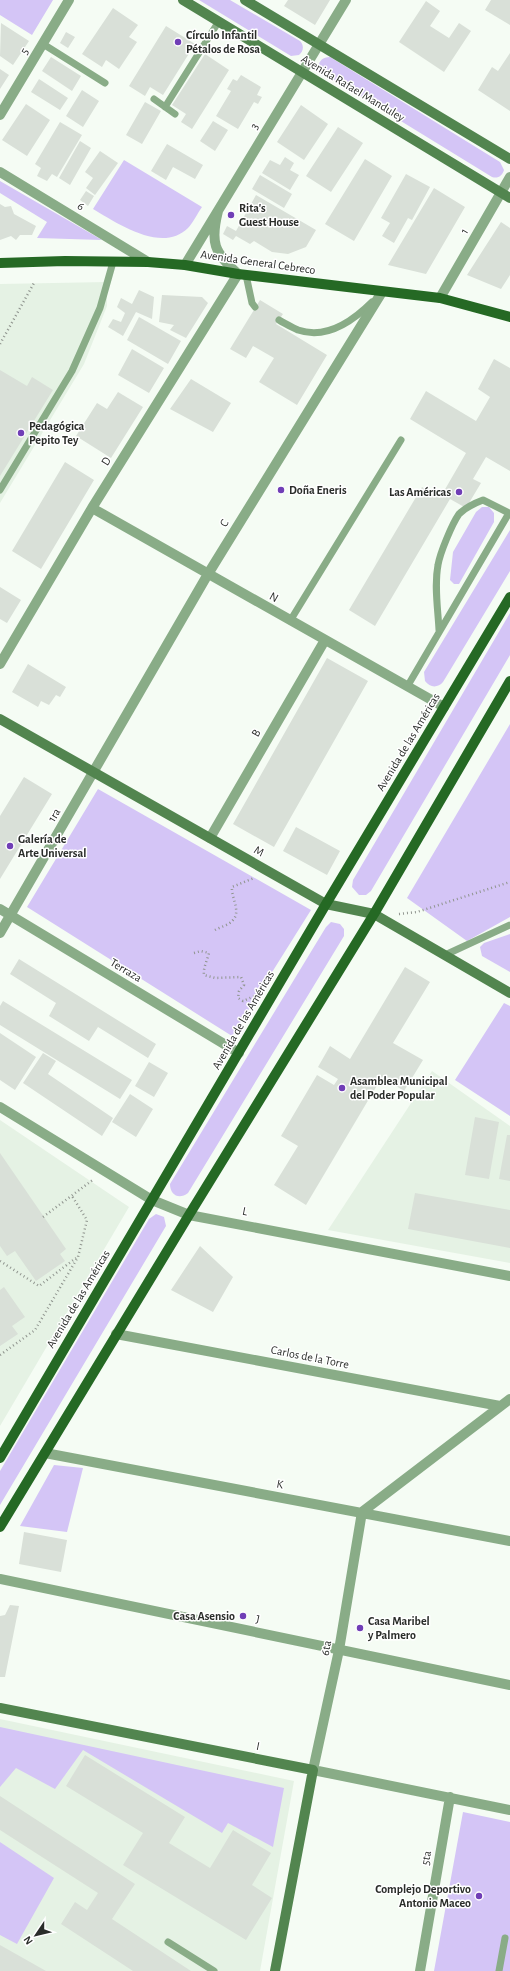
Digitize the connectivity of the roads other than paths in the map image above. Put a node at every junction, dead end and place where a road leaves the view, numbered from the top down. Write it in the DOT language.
graph roads {
  1 [pos="69,0"];
  2 [pos="183,0"];
  3 [pos="245,0"];
  4 [pos="346,0"];
  5 [pos="218,21"];
  6 [pos="43,44"];
  7 [pos="319,44"];
  8 [pos="302,72"];
  9 [pos="105,83"];
  10 [pos="154,99"];
  11 [pos="165,107"];
  12 [pos="175,114"];
  13 [pos="0,115"];
  14 [pos="510,159"];
  15 [pos="0,172"];
  16 [pos="510,177"];
  17 [pos="500,192"];
  18 [pos="510,198"];
  19 [pos="218,211"];
  20 [pos="113,262"];
  21 [pos="148,262"];
  22 [pos="0,263"];
  23 [pos="185,265"];
  24 [pos="242,274"];
  25 [pos="382,292"];
  26 [pos="440,298"];
  27 [pos="255,307"];
  28 [pos="510,317"];
  29 [pos="279,320"];
  30 [pos="401,440"];
  31 [pos="0,490"];
  32 [pos="92,508"];
  33 [pos="510,513"];
  34 [pos="208,574"];
  35 [pos="510,597"];
  36 [pos="290,621"];
  37 [pos="439,630"];
  38 [pos="325,640"];
  39 [pos="0,664"];
  40 [pos="510,681"];
  41 [pos="407,686"];
  42 [pos="444,707"];
  43 [pos="0,719"];
  44 [pos="94,773"];
  45 [pos="210,838"];
  46 [pos="326,904"];
  47 [pos="0,909"];
  48 [pos="10,915"];
  49 [pos="375,915"];
  50 [pos="510,925"];
  51 [pos="0,933"];
  52 [pos="445,955"];
  53 [pos="510,993"];
  54 [pos="239,1053"];
  55 [pos="0,1107"];
  56 [pos="152,1200"];
  57 [pos="188,1215"];
  58 [pos="510,1276"];
  59 [pos="116,1334"];
  60 [pos="510,1399"];
  61 [pos="500,1406"];
  62 [pos="45,1453"];
  63 [pos="0,1458"];
  64 [pos="362,1512"];
  65 [pos="0,1527"];
  66 [pos="510,1541"];
  67 [pos="0,1579"];
  68 [pos="339,1650"];
  69 [pos="510,1685"];
  70 [pos="0,1708"];
  71 [pos="313,1770"];
  72 [pos="450,1797"];
  73 [pos="510,1810"];
  74 [pos="505,1938"];
  75 [pos="168,1942"];
  76 [pos="214,1971"];
  77 [pos="275,1971"];
  78 [pos="420,1971"];
  79 [pos="499,1971"];
  1 -- 6 [label="street, 5"];
  2 -- 5 [label="street, Avenida Rafael Manduley"];
  3 -- 7 [label="street, Avenida Rafael Manduley"];
  4 -- 7 [label="street, 3"];
  5 -- 8 [label="street, Avenida Rafael Manduley"];
  5 -- 11 [label="lane"];
  6 -- 9 [label="lane"];
  6 -- 13 [label="street, 5"];
  7 -- 8 [label="street, 3"];
  7 -- 14 [label="street, Avenida Rafael Manduley"];
  8 -- 17 [label="street, Avenida Rafael Manduley"];
  8 -- 19 [label="street, 3"];
  10 -- 11 [label="lane"];
  11 -- 12 [label="lane"];
  15 -- 21 [label="street, 6"];
  16 -- 17 [label="street, 1"];
  17 -- 18 [label="street, Avenida Rafael Manduley"];
  17 -- 26 [label="street, 1"];
  19 -- 23 [label="street, 3"];
  19 -- 24 [label="street"];
  20 -- 21 [label="main road, Avenida General Cebreco"];
  20 -- 22 [label="main road, Avenida General Cebreco"];
  20 -- 31 [label="lane"];
  21 -- 23 [label="main road, Avenida General Cebreco"];
  23 -- 24 [label="main road, Avenida General Cebreco"];
  24 -- 25 [label="main road, Avenida General Cebreco"];
  24 -- 27 [label="lane"];
  24 -- 32 [label="street, D"];
  25 -- 26 [label="main road, Avenida General Cebreco"];
  25 -- 29 [label="lane"];
  25 -- 34 [label="street, C"];
  26 -- 28 [label="main road, Avenida General Cebreco"];
  30 -- 36 [label="lane"];
  32 -- 34 [label="street, N"];
  32 -- 39 [label="street, D"];
  33 -- 37 [label="lane"];
  33 -- 37 [label="lane"];
  34 -- 36 [label="street, N"];
  34 -- 44 [label="street, C"];
  35 -- 42 [label="main road, Avenida de las Américas"];
  36 -- 38 [label="street, N"];
  37 -- 41 [label="lane"];
  38 -- 41 [label="street, N"];
  38 -- 45 [label="street, B"];
  40 -- 49 [label="main road"];
  41 -- 42 [label="street, N"];
  42 -- 46 [label="main road, Avenida de las Américas"];
  43 -- 44 [label="street, M"];
  44 -- 45 [label="street, M"];
  44 -- 48 [label="street, 1ra"];
  45 -- 46 [label="street, M"];
  46 -- 49 [label="street, M"];
  46 -- 54 [label="main road, Avenida de las Américas"];
  47 -- 48 [label="street, Terraza"];
  48 -- 51 [label="street, 1ra"];
  48 -- 54 [label="street, Terraza"];
  49 -- 52 [label="street, M"];
  49 -- 57 [label="main road"];
  50 -- 52 [label="lane"];
  52 -- 53 [label="street, M"];
  54 -- 56 [label="main road, Avenida de las Américas"];
  55 -- 56 [label="street, L"];
  56 -- 57 [label="street, L"];
  56 -- 63 [label="main road, Avenida de las Américas"];
  57 -- 58 [label="street, L"];
  57 -- 59 [label="main road"];
  59 -- 61 [label="street, Carlos de la Torre"];
  59 -- 62 [label="main road"];
  60 -- 61 [label="street"];
  61 -- 64 [label="street"];
  62 -- 64 [label="street, K"];
  62 -- 65 [label="main road"];
  64 -- 66 [label="street, K"];
  64 -- 68 [label="street, 6ta"];
  67 -- 68 [label="street, J"];
  68 -- 69 [label="street, J"];
  68 -- 71 [label="street, 6ta"];
  70 -- 71 [label="street, I"];
  71 -- 72 [label="street, I"];
  71 -- 77 [label="street, 6ta"];
  72 -- 73 [label="street, I"];
  72 -- 78 [label="street, 5ta"];
  74 -- 79 [label="lane"];
  75 -- 76 [label="lane"];
}
